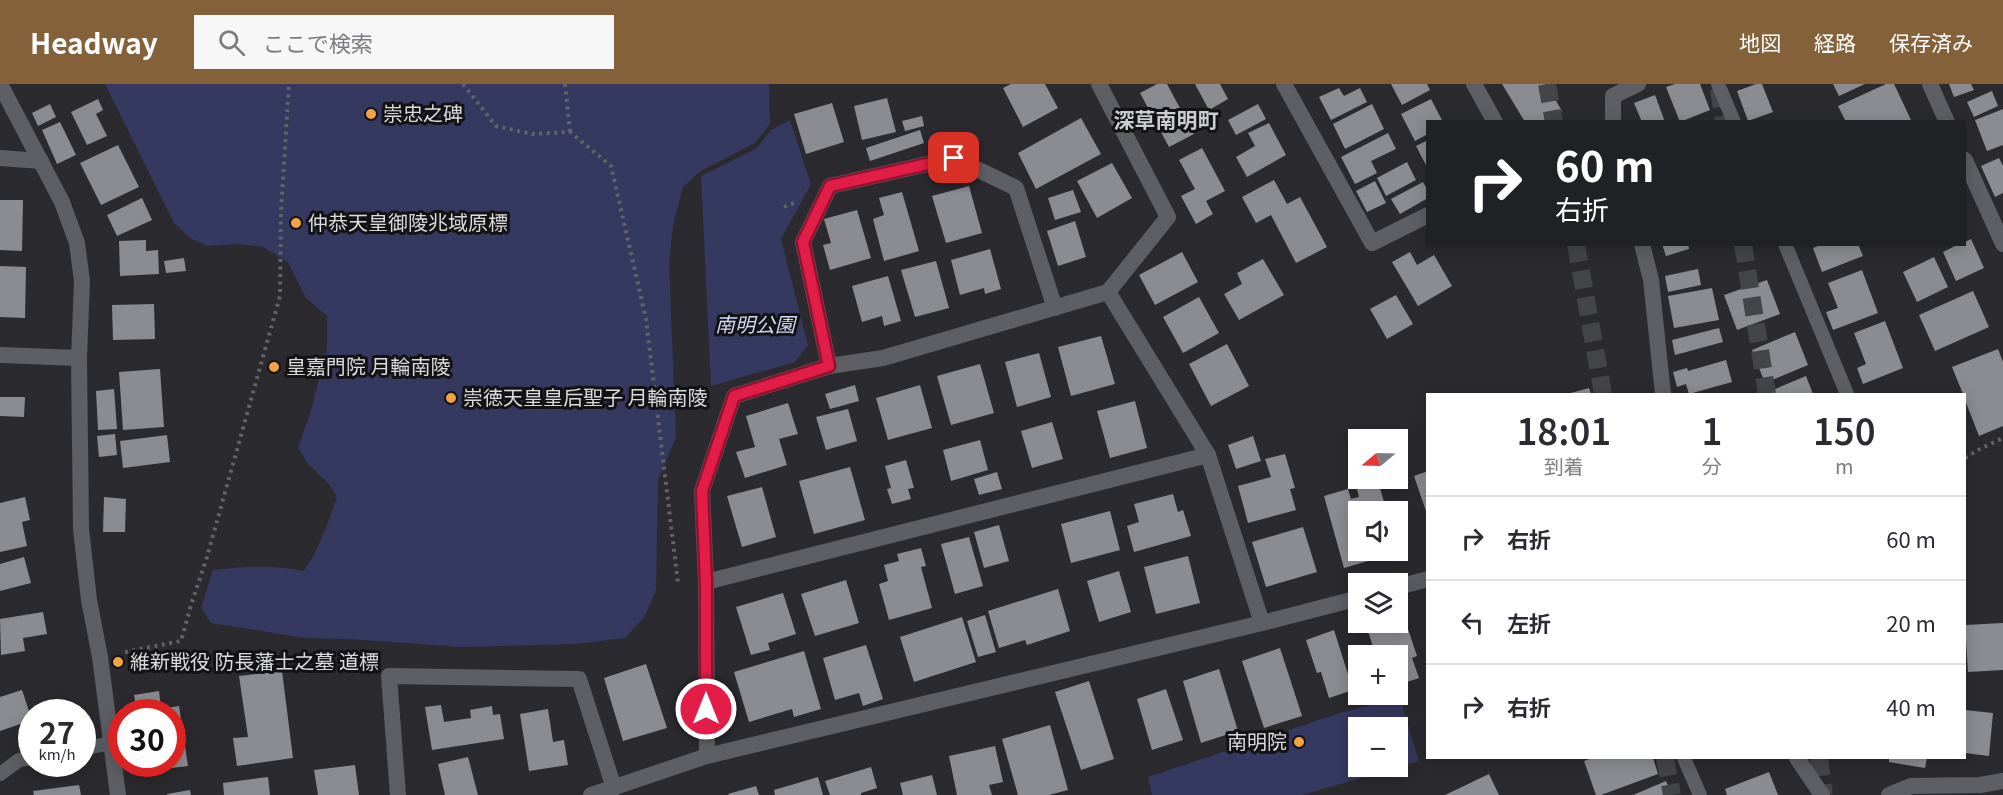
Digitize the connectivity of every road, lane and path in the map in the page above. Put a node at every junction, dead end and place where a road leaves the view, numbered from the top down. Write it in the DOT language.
graph roads {
  1 [pos="0,84"];
  2 [pos="290,84"];
  3 [pos="463,84"];
  4 [pos="565,84"];
  5 [pos="1099,84"];
  6 [pos="1284,84"];
  7 [pos="1474,84"];
  8 [pos="1638,84"];
  9 [pos="1718,84"];
  10 [pos="1930,84"];
  11 [pos="1494,120"];
  12 [pos="1613,120"];
  13 [pos="1733,120"];
  14 [pos="1946,120"];
  15 [pos="570,132"];
  16 [pos="0,158"];
  17 [pos="41,161"];
  18 [pos="1966,162"];
  19 [pos="1426,215"];
  20 [pos="2003,244"];
  21 [pos="1642,246"];
  22 [pos="1786,246"];
  23 [pos="1108,292"];
  24 [pos="1054,308"];
  25 [pos="0,355"];
  26 [pos="80,357"];
  27 [pos="829,366"];
  28 [pos="1664,393"];
  29 [pos="1847,393"];
  30 [pos="2003,438"];
  31 [pos="1208,455"];
  32 [pos="1966,457"];
  33 [pos="1426,580"];
  34 [pos="706,582"];
  35 [pos="1408,584"];
  36 [pos="679,585"];
  37 [pos="1348,600"];
  38 [pos="1262,623"];
  39 [pos="100,657"];
  40 [pos="108,720"];
  41 [pos="706,756"];
  42 [pos="1684,759"];
  43 [pos="1798,759"];
  44 [pos="18,761"];
  45 [pos="0,774"];
  46 [pos="116,777"];
  47 [pos="2003,781"];
  48 [pos="614,789"];
  49 [pos="118,795"];
  50 [pos="398,795"];
  51 [pos="591,795"];
  52 [pos="1700,795"];
  53 [pos="1822,795"];
  54 [pos="1889,795"];
  1 -- 17 [label="street"];
  2 -- 39 [label="path"];
  3 -- 15 [label="path"];
  4 -- 15 [label="path"];
  5 -- 23 [label="street"];
  6 -- 19 [label="street"];
  7 -- 11 [label="street"];
  8 -- 12 [label="street"];
  9 -- 13 [label="lane"];
  10 -- 14 [label="street"];
  15 -- 36 [label="path"];
  16 -- 17 [label="street"];
  17 -- 26 [label="street"];
  18 -- 20 [label="street"];
  21 -- 28 [label="street"];
  22 -- 29 [label="lane"];
  23 -- 24 [label="street"];
  23 -- 31 [label="street"];
  24 -- 27 [label="street"];
  24 -- 27 [label="street"];
  25 -- 26 [label="street"];
  26 -- 39 [label="street"];
  27 -- 34 [label="street"];
  30 -- 32 [label="path"];
  31 -- 34 [label="street"];
  31 -- 38 [label="street"];
  33 -- 35 [label="street"];
  34 -- 41 [label="street"];
  37 -- 38 [label="street"];
  38 -- 41 [label="street"];
  39 -- 40 [label="street"];
  41 -- 48 [label="street"];
  42 -- 52 [label="lane"];
  43 -- 53 [label="street"];
  44 -- 45 [label="lane"];
  46 -- 49 [label="street"];
  47 -- 54 [label="street"];
  48 -- 50 [label="street"];
  48 -- 51 [label="street"];
}
